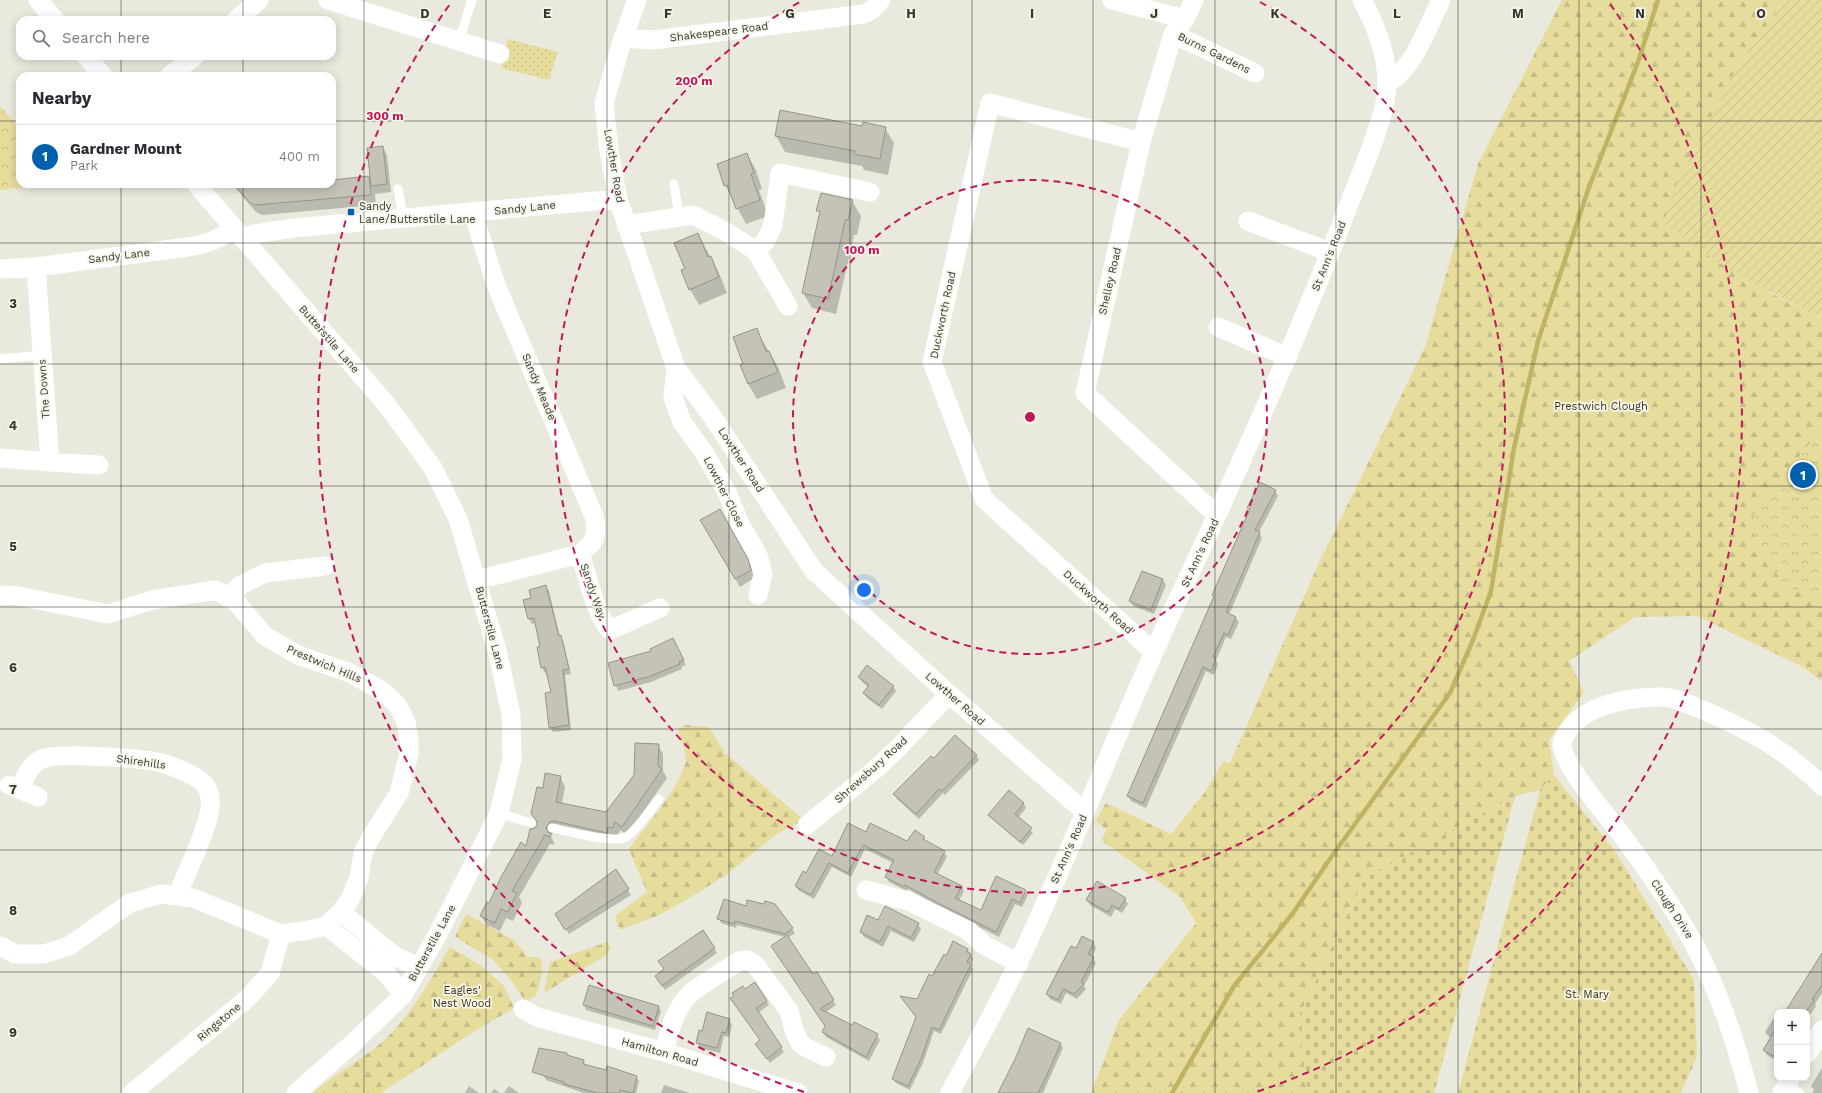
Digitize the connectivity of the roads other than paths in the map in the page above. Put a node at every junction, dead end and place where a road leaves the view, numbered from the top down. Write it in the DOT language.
graph roads {
  1 [pos="39,0"];
  2 [pos="259,0"];
  3 [pos="328,0"];
  4 [pos="472,0"];
  5 [pos="637,0"];
  6 [pos="881,0"];
  7 [pos="1112,0"];
  8 [pos="1194,0"];
  9 [pos="1362,0"];
  10 [pos="1441,0"];
  11 [pos="52,16"];
  12 [pos="241,16"];
  13 [pos="1185,19"];
  14 [pos="1173,34"];
  15 [pos="623,38"];
  16 [pos="459,41"];
  17 [pos="500,54"];
  18 [pos="89,60"];
  19 [pos="191,60"];
  20 [pos="100,72"];
  21 [pos="179,72"];
  22 [pos="1255,73"];
  23 [pos="1388,82"];
  24 [pos="1141,142"];
  25 [pos="674,184"];
  26 [pos="199,188"];
  27 [pos="398,189"];
  28 [pos="870,192"];
  29 [pos="618,199"];
  30 [pos="473,213"];
  31 [pos="679,217"];
  32 [pos="403,218"];
  33 [pos="1248,221"];
  34 [pos="626,225"];
  35 [pos="238,234"];
  36 [pos="756,250"];
  37 [pos="1330,252"];
  38 [pos="36,267"];
  39 [pos="0,269"];
  40 [pos="788,306"];
  41 [pos="1218,327"];
  42 [pos="42,355"];
  43 [pos="1288,357"];
  44 [pos="0,359"];
  45 [pos="676,368"];
  46 [pos="0,458"];
  47 [pos="50,462"];
  48 [pos="99,465"];
  49 [pos="1219,512"];
  50 [pos="580,554"];
  51 [pos="324,566"];
  52 [pos="477,580"];
  53 [pos="0,595"];
  54 [pos="758,595"];
  55 [pos="228,597"];
  56 [pos="660,608"];
  57 [pos="1155,648"];
  58 [pos="948,694"];
  59 [pos="1822,786"];
  60 [pos="38,797"];
  61 [pos="658,799"];
  62 [pos="1085,812"];
  63 [pos="499,813"];
  64 [pos="531,823"];
  65 [pos="807,825"];
  66 [pos="552,828"];
  67 [pos="866,890"];
  68 [pos="177,896"];
  69 [pos="341,912"];
  70 [pos="326,926"];
  71 [pos="281,934"];
  72 [pos="0,946"];
  73 [pos="1018,963"];
  74 [pos="419,967"];
  75 [pos="402,995"];
  76 [pos="523,1009"];
  77 [pos="1822,1030"];
  78 [pos="1810,1049"];
  79 [pos="664,1052"];
  80 [pos="826,1057"];
  81 [pos="132,1093"];
  82 [pos="296,1093"];
  83 [pos="798,1093"];
  84 [pos="950,1093"];
  85 [pos="1749,1093"];
  1 -- 11 [label="street"];
  2 -- 12 [label="street"];
  3 -- 16 [label="street"];
  4 -- 16 [label="lane"];
  5 -- 15 [label="street, Lowther Road"];
  6 -- 15 [label="street, Shakespeare Road"];
  7 -- 13 [label="street"];
  8 -- 13 [label="street, Shelley Road"];
  9 -- 23 [label="street, St Ann's Road"];
  10 -- 23 [label="street"];
  13 -- 14 [label="street, Shelley Road"];
  14 -- 22 [label="street, Burns Gardens"];
  14 -- 24 [label="street, Shelley Road"];
  15 -- 29 [label="street, Lowther Road"];
  16 -- 17 [label="street"];
  18 -- 20 [label="street"];
  19 -- 21 [label="street"];
  23 -- 37 [label="street, St Ann's Road"];
  24 -- 49 [label="street, Shelley Road"];
  24 -- 57 [label="street, Duckworth Road"];
  25 -- 31 [label="lane"];
  26 -- 35 [label="street, Butterstile Lane"];
  27 -- 32 [label="lane"];
  28 -- 36 [label="street"];
  29 -- 30 [label="street, Sandy Lane"];
  29 -- 34 [label="street, Lowther Road"];
  30 -- 32 [label="street, Sandy Lane"];
  30 -- 50 [label="street, Sandy Meade"];
  31 -- 34 [label="street"];
  31 -- 36 [label="street"];
  32 -- 35 [label="street, Sandy Lane"];
  33 -- 37 [label="street"];
  34 -- 45 [label="street, Lowther Road"];
  35 -- 38 [label="street, Sandy Lane"];
  35 -- 52 [label="street, Butterstile Lane"];
  36 -- 40 [label="street"];
  37 -- 43 [label="street, St Ann's Road"];
  38 -- 39 [label="street, Sandy Lane"];
  38 -- 42 [label="street, The Downs"];
  41 -- 43 [label="street"];
  42 -- 44 [label="lane"];
  42 -- 47 [label="street, The Downs"];
  43 -- 49 [label="street, St Ann's Road"];
  45 -- 54 [label="street, Lowther Close"];
  45 -- 58 [label="street, Lowther Road"];
  46 -- 47 [label="street"];
  47 -- 48 [label="street"];
  49 -- 57 [label="street, St Ann's Road"];
  50 -- 52 [label="street, Sandy Way"];
  50 -- 56 [label="street, Sandy Way"];
  51 -- 55 [label="street"];
  52 -- 63 [label="street, Butterstile Lane"];
  53 -- 55 [label="street, Prestwich Hills"];
  55 -- 69 [label="street, Prestwich Hills"];
  57 -- 62 [label="street, St Ann's Road"];
  58 -- 62 [label="street, Lowther Road"];
  58 -- 65 [label="street, Shrewsbury Road"];
  59 -- 85 [label="street, Clough Drive"];
  60 -- 68 [label="street, Shirehills"];
  61 -- 66 [label="lane"];
  62 -- 73 [label="street, St Ann's Road"];
  63 -- 64 [label="lane"];
  63 -- 74 [label="street, Butterstile Lane"];
  67 -- 73 [label="street"];
  68 -- 71 [label="street"];
  68 -- 72 [label="street"];
  69 -- 70 [label="street, Prestwich Hills"];
  69 -- 74 [label="street"];
  70 -- 71 [label="street"];
  70 -- 75 [label="street"];
  71 -- 81 [label="street, Ringstone"];
  73 -- 84 [label="street, St Ann's Road"];
  74 -- 75 [label="street, Butterstile Lane"];
  75 -- 82 [label="street, Butterstile Lane"];
  76 -- 79 [label="street, Hamilton Road"];
  77 -- 78 [label="street"];
  79 -- 80 [label="street"];
  79 -- 83 [label="street, Hamilton Road"];
}
